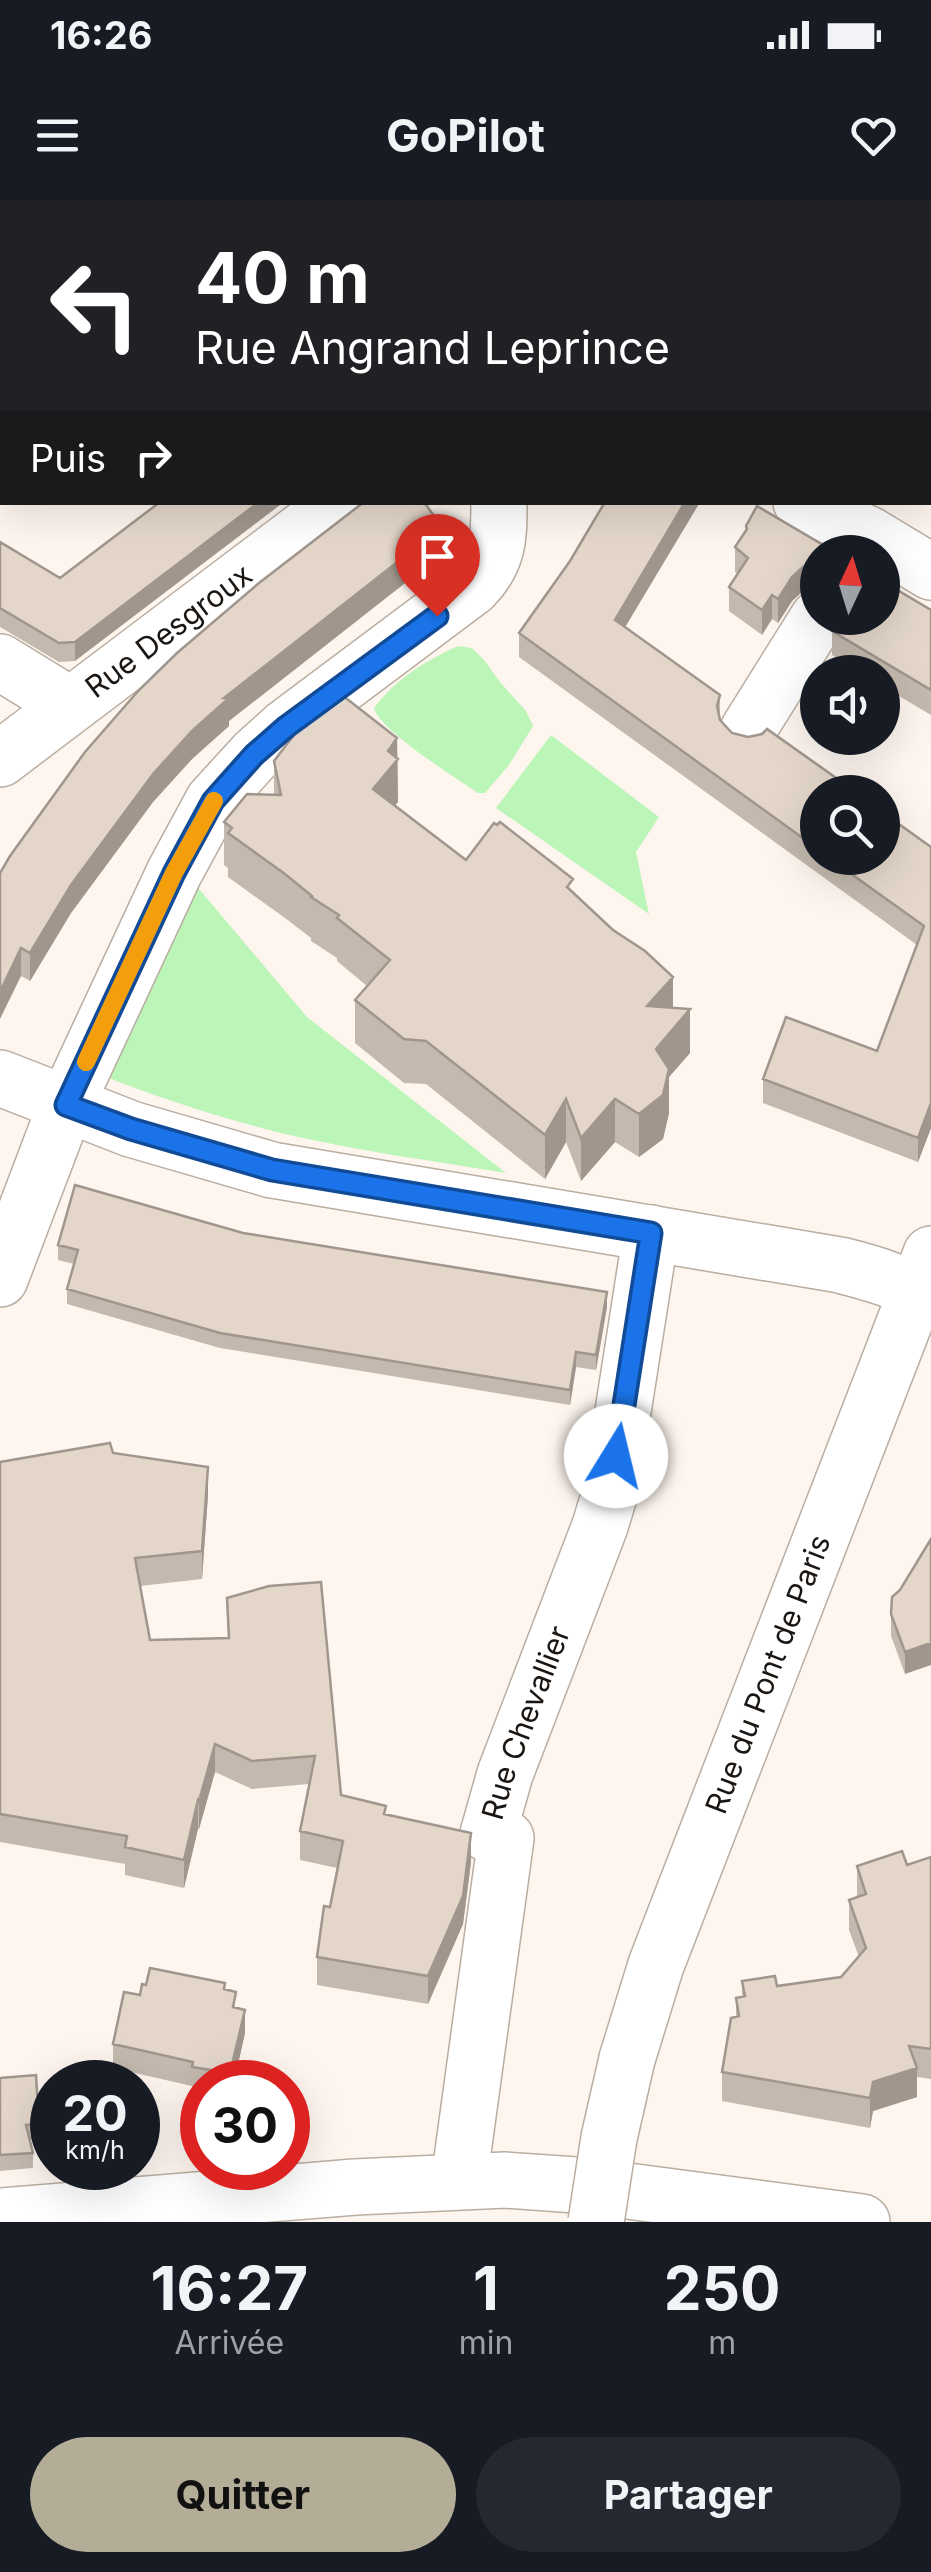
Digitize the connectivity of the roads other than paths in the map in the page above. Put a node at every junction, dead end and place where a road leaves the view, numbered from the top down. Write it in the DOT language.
graph roads {
  1 [pos="336,505"];
  2 [pos="500,505"];
  3 [pos="806,505"];
  4 [pos="850,535"];
  5 [pos="900,559"];
  6 [pos="931,572"];
  7 [pos="807,635"];
  8 [pos="0,662"];
  9 [pos="70,705"];
  10 [pos="748,730"];
  11 [pos="0,759"];
  12 [pos="0,1078"];
  13 [pos="66,1105"];
  14 [pos="651,1233"];
  15 [pos="0,1278"];
  16 [pos="926,1282"];
  17 [pos="459,2181"];
  18 [pos="0,2216"];
  19 [pos="596,2222"];
  20 [pos="862,2222"];
  1 -- 9 [label="street, Rue Desgroux"];
  2 -- 13 [label="street"];
  3 -- 4 [label="street"];
  5 -- 6 [label="street"];
  7 -- 10 [label="street"];
  8 -- 9 [label="street"];
  9 -- 11 [label="street, Rue Desgroux"];
  12 -- 13 [label="street"];
  13 -- 14 [label="street"];
  13 -- 15 [label="street"];
  14 -- 16 [label="street"];
  14 -- 17 [label="street, Rue Chevallier"];
  16 -- 19 [label="street, Rue du Pont de Paris, bridge"];
  17 -- 18 [label="street"];
  17 -- 20 [label="street"];
}
